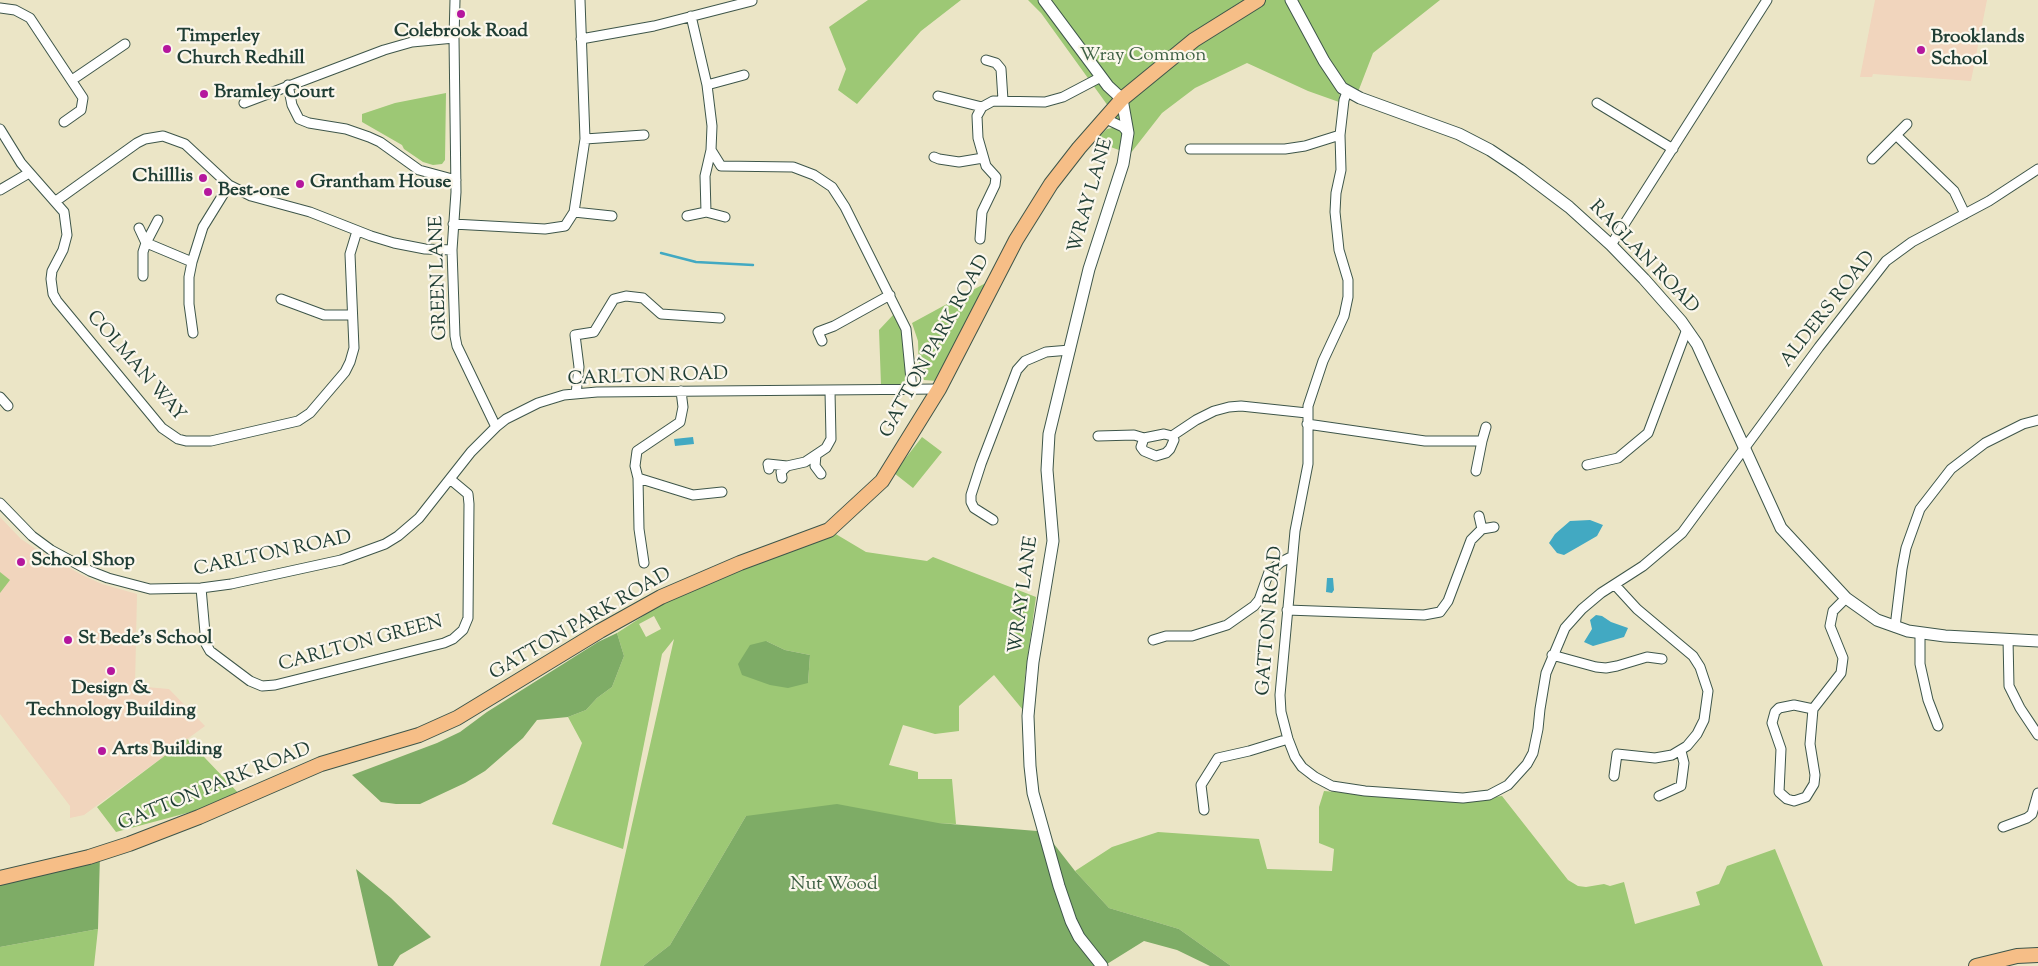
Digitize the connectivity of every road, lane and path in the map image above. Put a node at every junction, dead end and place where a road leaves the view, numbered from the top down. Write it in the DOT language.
graph roads {
  1 [pos="455,0"];
  2 [pos="580,0"];
  3 [pos="1044,0"];
  4 [pos="1258,0"];
  5 [pos="1291,0"];
  6 [pos="1768,0"];
  7 [pos="752,1"];
  8 [pos="0,8"];
  9 [pos="691,16"];
  10 [pos="454,38"];
  11 [pos="581,39"];
  12 [pos="125,44"];
  13 [pos="986,60"];
  14 [pos="744,75"];
  15 [pos="1101,77"];
  16 [pos="72,80"];
  17 [pos="288,85"];
  18 [pos="706,85"];
  19 [pos="1347,92"];
  20 [pos="938,96"];
  21 [pos="1003,100"];
  22 [pos="1122,100"];
  23 [pos="244,103"];
  24 [pos="1597,103"];
  25 [pos="982,107"];
  26 [pos="1106,118"];
  27 [pos="64,122"];
  28 [pos="1907,124"];
  29 [pos="0,129"];
  30 [pos="1128,133"];
  31 [pos="644,135"];
  32 [pos="1340,135"];
  33 [pos="1896,135"];
  34 [pos="585,139"];
  35 [pos="1190,149"];
  36 [pos="1673,149"];
  37 [pos="711,150"];
  38 [pos="934,157"];
  39 [pos="983,158"];
  40 [pos="1872,159"];
  41 [pos="720,166"];
  42 [pos="2038,169"];
  43 [pos="29,173"];
  44 [pos="705,176"];
  45 [pos="456,180"];
  46 [pos="229,185"];
  47 [pos="0,190"];
  48 [pos="56,201"];
  49 [pos="574,212"];
  50 [pos="706,212"];
  51 [pos="1965,214"];
  52 [pos="612,216"];
  53 [pos="687,216"];
  54 [pos="725,217"];
  55 [pos="158,220"];
  56 [pos="453,224"];
  57 [pos="139,228"];
  58 [pos="357,231"];
  59 [pos="980,239"];
  60 [pos="146,242"];
  61 [pos="1611,245"];
  62 [pos="452,250"];
  63 [pos="192,262"];
  64 [pos="143,276"];
  65 [pos="890,295"];
  66 [pos="281,299"];
  67 [pos="352,315"];
  68 [pos="720,318"];
  69 [pos="1687,329"];
  70 [pos="193,333"];
  71 [pos="818,333"];
  72 [pos="1070,350"];
  73 [pos="939,389"];
  74 [pos="912,390"];
  75 [pos="681,391"];
  76 [pos="830,391"];
  77 [pos="576,394"];
  78 [pos="0,397"];
  79 [pos="8,406"];
  80 [pos="1307,413"];
  81 [pos="2038,420"];
  82 [pos="1307,424"];
  83 [pos="496,427"];
  84 [pos="1486,427"];
  85 [pos="1098,436"];
  86 [pos="1172,436"];
  87 [pos="1144,438"];
  88 [pos="1482,442"];
  89 [pos="1745,449"];
  90 [pos="816,455"];
  91 [pos="1587,465"];
  92 [pos="787,466"];
  93 [pos="769,469"];
  94 [pos="1476,471"];
  95 [pos="821,474"];
  96 [pos="638,478"];
  97 [pos="782,478"];
  98 [pos="450,479"];
  99 [pos="722,492"];
  100 [pos="0,503"];
  101 [pos="1479,516"];
  102 [pos="993,520"];
  103 [pos="1494,527"];
  104 [pos="1482,529"];
  105 [pos="1292,557"];
  106 [pos="644,563"];
  107 [pos="1615,584"];
  108 [pos="200,588"];
  109 [pos="1846,598"];
  110 [pos="1287,610"];
  111 [pos="1895,627"];
  112 [pos="1920,634"];
  113 [pos="2008,639"];
  114 [pos="1153,640"];
  115 [pos="2038,641"];
  116 [pos="1552,655"];
  117 [pos="1662,659"];
  118 [pos="1813,709"];
  119 [pos="1938,726"];
  120 [pos="2038,735"];
  121 [pos="1288,740"];
  122 [pos="1681,751"];
  123 [pos="1614,776"];
  124 [pos="2038,793"];
  125 [pos="1660,796"];
  126 [pos="1204,810"];
  127 [pos="2003,827"];
  128 [pos="0,878"];
  129 [pos="2038,956"];
  130 [pos="1102,966"];
  131 [pos="1976,966"];
  1 -- 10 [label="street, GREEN LANE"];
  2 -- 11 [label="street"];
  3 -- 15 [label="street"];
  4 -- 22 [label="main road, GATTON PARK ROAD"];
  5 -- 19 [label="street, RAGLAN ROAD"];
  6 -- 36 [label="street"];
  7 -- 9 [label="street"];
  8 -- 16 [label="street"];
  9 -- 11 [label="street"];
  9 -- 18 [label="street"];
  10 -- 17 [label="street"];
  10 -- 45 [label="street, GREEN LANE"];
  11 -- 34 [label="street"];
  12 -- 16 [label="street"];
  13 -- 21 [label="street"];
  14 -- 18 [label="street"];
  15 -- 21 [label="street"];
  15 -- 22 [label="street"];
  16 -- 27 [label="street"];
  17 -- 23 [label="street"];
  17 -- 45 [label="street"];
  18 -- 37 [label="street"];
  19 -- 32 [label="street, GATTON ROAD"];
  19 -- 61 [label="street, RAGLAN ROAD"];
  20 -- 25 [label="street"];
  21 -- 25 [label="street"];
  22 -- 26 [label="main road, GATTON PARK ROAD"];
  22 -- 30 [label="street, WRAY LANE"];
  24 -- 36 [label="street"];
  25 -- 39 [label="street"];
  26 -- 30 [label="street, WRAY LANE"];
  26 -- 73 [label="main road, GATTON PARK ROAD"];
  28 -- 33 [label="street"];
  29 -- 43 [label="street"];
  30 -- 72 [label="street, WRAY LANE"];
  31 -- 34 [label="street"];
  32 -- 35 [label="street"];
  32 -- 80 [label="street, GATTON ROAD"];
  33 -- 40 [label="street"];
  33 -- 51 [label="street"];
  34 -- 49 [label="street"];
  36 -- 61 [label="street"];
  37 -- 41 [label="street"];
  37 -- 44 [label="street"];
  38 -- 39 [label="street"];
  39 -- 59 [label="street"];
  41 -- 44 [label="street"];
  41 -- 65 [label="street"];
  42 -- 51 [label="street, ALDERS ROAD"];
  43 -- 47 [label="street"];
  43 -- 48 [label="street"];
  44 -- 50 [label="street"];
  45 -- 56 [label="street, GREEN LANE"];
  46 -- 48 [label="street"];
  46 -- 58 [label="street"];
  46 -- 63 [label="street"];
  48 -- 67 [label="street, COLMAN WAY"];
  49 -- 52 [label="street"];
  49 -- 56 [label="street"];
  50 -- 53 [label="street"];
  50 -- 54 [label="street"];
  51 -- 89 [label="street, ALDERS ROAD"];
  55 -- 60 [label="street"];
  56 -- 62 [label="street, GREEN LANE"];
  57 -- 60 [label="street"];
  58 -- 62 [label="street"];
  58 -- 67 [label="street, COLMAN WAY"];
  60 -- 63 [label="street"];
  60 -- 64 [label="street"];
  61 -- 69 [label="street, RAGLAN ROAD"];
  62 -- 83 [label="street, GREEN LANE"];
  63 -- 70 [label="street"];
  65 -- 71 [label="street"];
  65 -- 74 [label="street"];
  66 -- 67 [label="street"];
  68 -- 77 [label="street"];
  69 -- 89 [label="street, RAGLAN ROAD"];
  69 -- 91 [label="street"];
  72 -- 102 [label="street"];
  72 -- 130 [label="street, WRAY LANE"];
  73 -- 74 [label="street, CARLTON ROAD"];
  73 -- 128 [label="main road, GATTON PARK ROAD"];
  74 -- 76 [label="street, CARLTON ROAD"];
  75 -- 76 [label="street, CARLTON ROAD"];
  75 -- 77 [label="street, CARLTON ROAD"];
  75 -- 96 [label="street"];
  76 -- 90 [label="street"];
  77 -- 83 [label="street, CARLTON ROAD"];
  78 -- 79 [label="street"];
  80 -- 82 [label="street, GATTON ROAD"];
  80 -- 86 [label="street"];
  81 -- 111 [label="street"];
  82 -- 88 [label="street"];
  82 -- 105 [label="street, GATTON ROAD"];
  83 -- 98 [label="street, CARLTON ROAD"];
  84 -- 88 [label="street"];
  85 -- 87 [label="street"];
  86 -- 87 [label="street"];
  86 -- 87 [label="street"];
  88 -- 94 [label="street"];
  89 -- 107 [label="street, GATTON ROAD"];
  89 -- 109 [label="street, RAGLAN ROAD"];
  90 -- 92 [label="street"];
  90 -- 95 [label="street"];
  92 -- 93 [label="street"];
  92 -- 97 [label="street"];
  96 -- 99 [label="street"];
  96 -- 106 [label="street"];
  98 -- 108 [label="street, CARLTON ROAD"];
  98 -- 108 [label="street, CARLTON GREEN"];
  100 -- 108 [label="street, CARLTON ROAD"];
  101 -- 104 [label="street"];
  103 -- 104 [label="street"];
  104 -- 110 [label="street"];
  105 -- 110 [label="street, GATTON ROAD"];
  105 -- 114 [label="street"];
  107 -- 116 [label="street, GATTON ROAD"];
  107 -- 122 [label="street"];
  109 -- 111 [label="street, RAGLAN ROAD"];
  109 -- 118 [label="street"];
  110 -- 121 [label="street, GATTON ROAD"];
  111 -- 112 [label="street, RAGLAN ROAD"];
  112 -- 113 [label="street, RAGLAN ROAD"];
  112 -- 119 [label="street"];
  113 -- 115 [label="street, RAGLAN ROAD"];
  113 -- 120 [label="street"];
  116 -- 117 [label="street"];
  116 -- 121 [label="street, GATTON ROAD"];
  118 -- 118 [label="street"];
  121 -- 126 [label="street"];
  122 -- 123 [label="street"];
  122 -- 125 [label="street"];
  124 -- 127 [label="street"];
  129 -- 131 [label="main road"];
}
